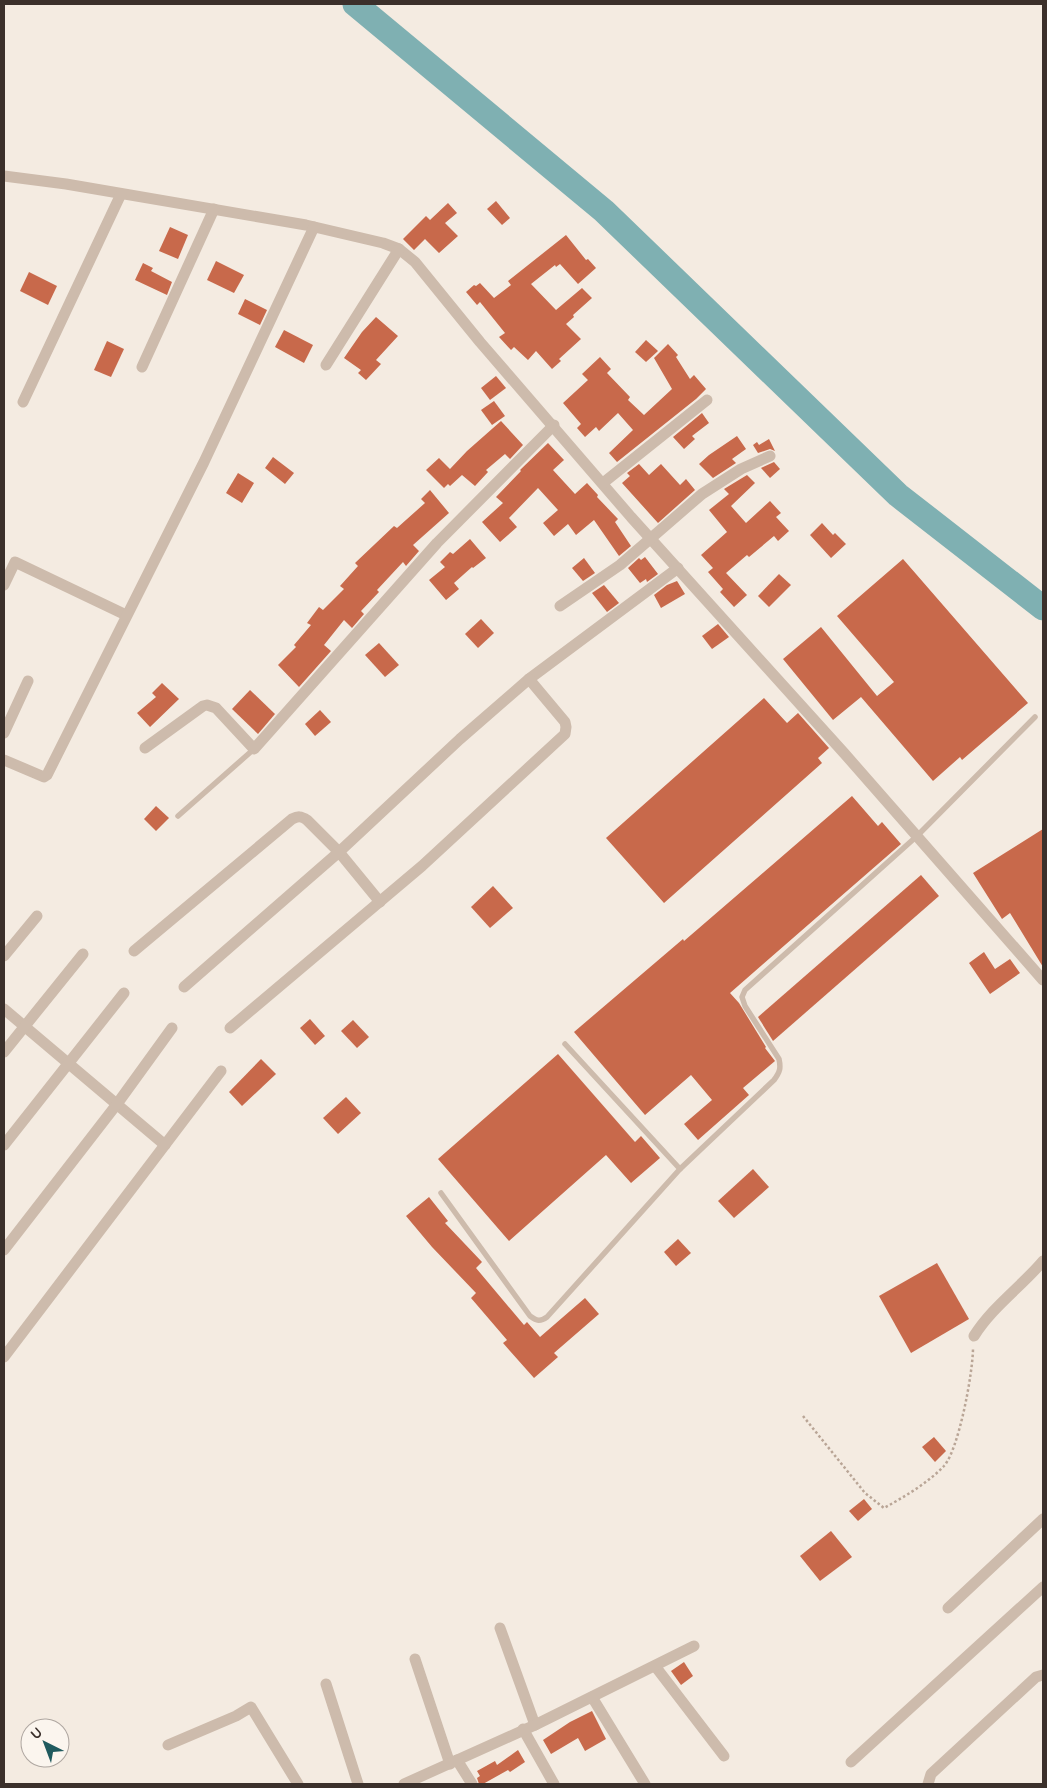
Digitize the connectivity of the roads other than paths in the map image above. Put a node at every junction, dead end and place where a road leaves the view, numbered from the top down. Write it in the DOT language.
graph roads {
  1 [pos="4,176"];
  2 [pos="121,194"];
  3 [pos="214,209"];
  4 [pos="314,227"];
  5 [pos="399,249"];
  6 [pos="326,365"];
  7 [pos="142,367"];
  8 [pos="707,400"];
  9 [pos="23,402"];
  10 [pos="554,425"];
  11 [pos="770,456"];
  12 [pos="603,484"];
  13 [pos="651,538"];
  14 [pos="4,556"];
  15 [pos="15,562"];
  16 [pos="678,568"];
  17 [pos="4,584"];
  18 [pos="560,606"];
  19 [pos="126,615"];
  20 [pos="529,679"];
  21 [pos="28,681"];
  22 [pos="1035,717"];
  23 [pos="4,733"];
  24 [pos="145,748"];
  25 [pos="254,749"];
  26 [pos="4,760"];
  27 [pos="178,816"];
  28 [pos="917,836"];
  29 [pos="339,852"];
  30 [pos="380,902"];
  31 [pos="38,916"];
  32 [pos="134,951"];
  33 [pos="83,954"];
  34 [pos="4,956"];
  35 [pos="1043,980"];
  36 [pos="184,987"];
  37 [pos="124,993"];
  38 [pos="4,1009"];
  39 [pos="24,1027"];
  40 [pos="172,1028"];
  41 [pos="230,1028"];
  42 [pos="565,1044"];
  43 [pos="4,1052"];
  44 [pos="68,1064"];
  45 [pos="221,1071"];
  46 [pos="117,1104"];
  47 [pos="4,1145"];
  48 [pos="165,1145"];
  49 [pos="680,1169"];
  50 [pos="441,1193"];
  51 [pos="4,1250"];
  52 [pos="1043,1261"];
  53 [pos="974,1336"];
  54 [pos="4,1358"];
  55 [pos="1043,1519"];
  56 [pos="1043,1587"];
  57 [pos="948,1608"];
  58 [pos="500,1628"];
  59 [pos="694,1646"];
  60 [pos="415,1659"];
  61 [pos="655,1666"];
  62 [pos="1043,1675"];
  63 [pos="326,1684"];
  64 [pos="592,1697"];
  65 [pos="535,1725"];
  66 [pos="523,1729"];
  67 [pos="168,1745"];
  68 [pos="724,1756"];
  69 [pos="454,1762"];
  70 [pos="851,1762"];
  71 [pos="298,1784"];
  72 [pos="358,1784"];
  73 [pos="404,1784"];
  74 [pos="472,1784"];
  75 [pos="554,1784"];
  76 [pos="646,1784"];
  77 [pos="928,1784"];
  1 -- 2 [label="street"];
  2 -- 3 [label="street"];
  2 -- 9 [label="street"];
  3 -- 4 [label="street"];
  3 -- 7 [label="street"];
  4 -- 5 [label="street"];
  4 -- 19 [label="street"];
  5 -- 6 [label="street"];
  5 -- 10 [label="street"];
  8 -- 12 [label="street"];
  10 -- 12 [label="street"];
  10 -- 25 [label="street"];
  11 -- 13 [label="street"];
  12 -- 13 [label="street"];
  13 -- 16 [label="street"];
  13 -- 18 [label="street"];
  14 -- 15 [label="street"];
  15 -- 17 [label="street"];
  15 -- 19 [label="street"];
  16 -- 20 [label="street"];
  16 -- 28 [label="street"];
  19 -- 26 [label="street"];
  20 -- 29 [label="street"];
  20 -- 30 [label="street"];
  21 -- 23 [label="street"];
  22 -- 28 [label="lane"];
  24 -- 25 [label="street"];
  25 -- 27 [label="lane"];
  28 -- 35 [label="street"];
  28 -- 49 [label="lane"];
  29 -- 30 [label="street"];
  29 -- 32 [label="street"];
  29 -- 36 [label="street"];
  30 -- 41 [label="street"];
  31 -- 34 [label="street"];
  33 -- 39 [label="street"];
  37 -- 44 [label="street"];
  38 -- 39 [label="street"];
  39 -- 43 [label="street"];
  39 -- 44 [label="street"];
  40 -- 46 [label="street"];
  42 -- 49 [label="lane"];
  44 -- 46 [label="street"];
  44 -- 47 [label="street"];
  45 -- 48 [label="street"];
  46 -- 48 [label="street"];
  46 -- 51 [label="street"];
  48 -- 54 [label="street"];
  49 -- 50 [label="lane"];
  52 -- 53 [label="street"];
  55 -- 57 [label="street"];
  56 -- 70 [label="street"];
  58 -- 65 [label="street"];
  59 -- 61 [label="street"];
  60 -- 69 [label="street"];
  61 -- 64 [label="street"];
  61 -- 68 [label="street"];
  62 -- 77 [label="street"];
  63 -- 72 [label="street"];
  64 -- 65 [label="street"];
  64 -- 76 [label="street"];
  65 -- 66 [label="street"];
  66 -- 69 [label="street"];
  66 -- 75 [label="street"];
  67 -- 71 [label="street"];
  69 -- 73 [label="street"];
  69 -- 74 [label="street"];
}
